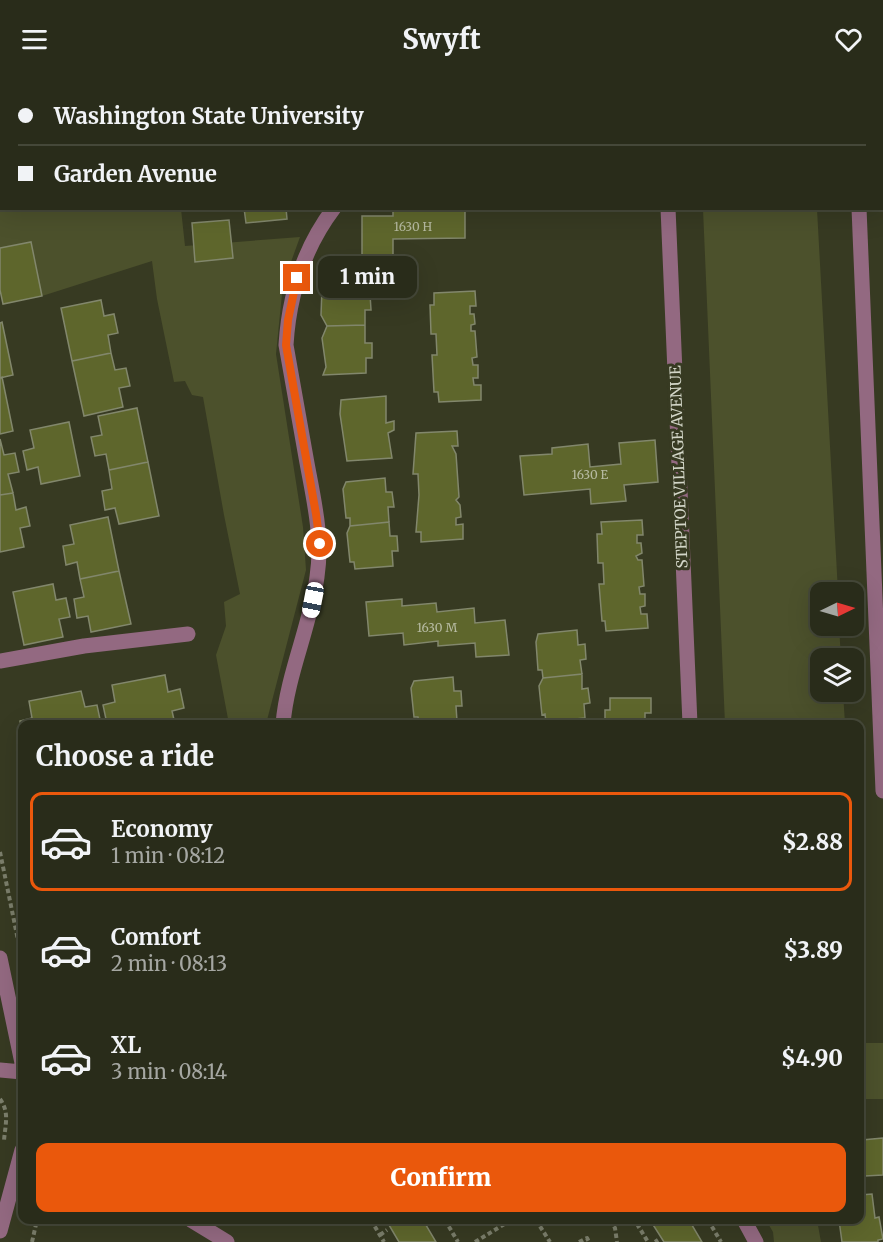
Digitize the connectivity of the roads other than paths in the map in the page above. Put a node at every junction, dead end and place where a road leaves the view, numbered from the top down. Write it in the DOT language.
graph roads {
  1 [pos="333,210"];
  2 [pos="668,210"];
  3 [pos="859,210"];
  4 [pos="188,634"];
  5 [pos="0,661"];
  6 [pos="284,720"];
  7 [pos="690,720"];
  8 [pos="883,791"];
  9 [pos="0,958"];
  10 [pos="18,1044"];
  11 [pos="0,1070"];
  12 [pos="18,1072"];
  13 [pos="18,1165"];
  14 [pos="746,1224"];
  15 [pos="213,1225"];
  16 [pos="0,1231"];
  17 [pos="227,1242"];
  18 [pos="756,1242"];
  1 -- 6 [label="street"];
  2 -- 7 [label="street, STEPTOE VILLAGE AVENUE"];
  3 -- 8 [label="street"];
  4 -- 5 [label="street"];
  9 -- 10 [label="street"];
  11 -- 12 [label="street"];
  13 -- 16 [label="street"];
  14 -- 18 [label="street"];
  15 -- 17 [label="street"];
}
